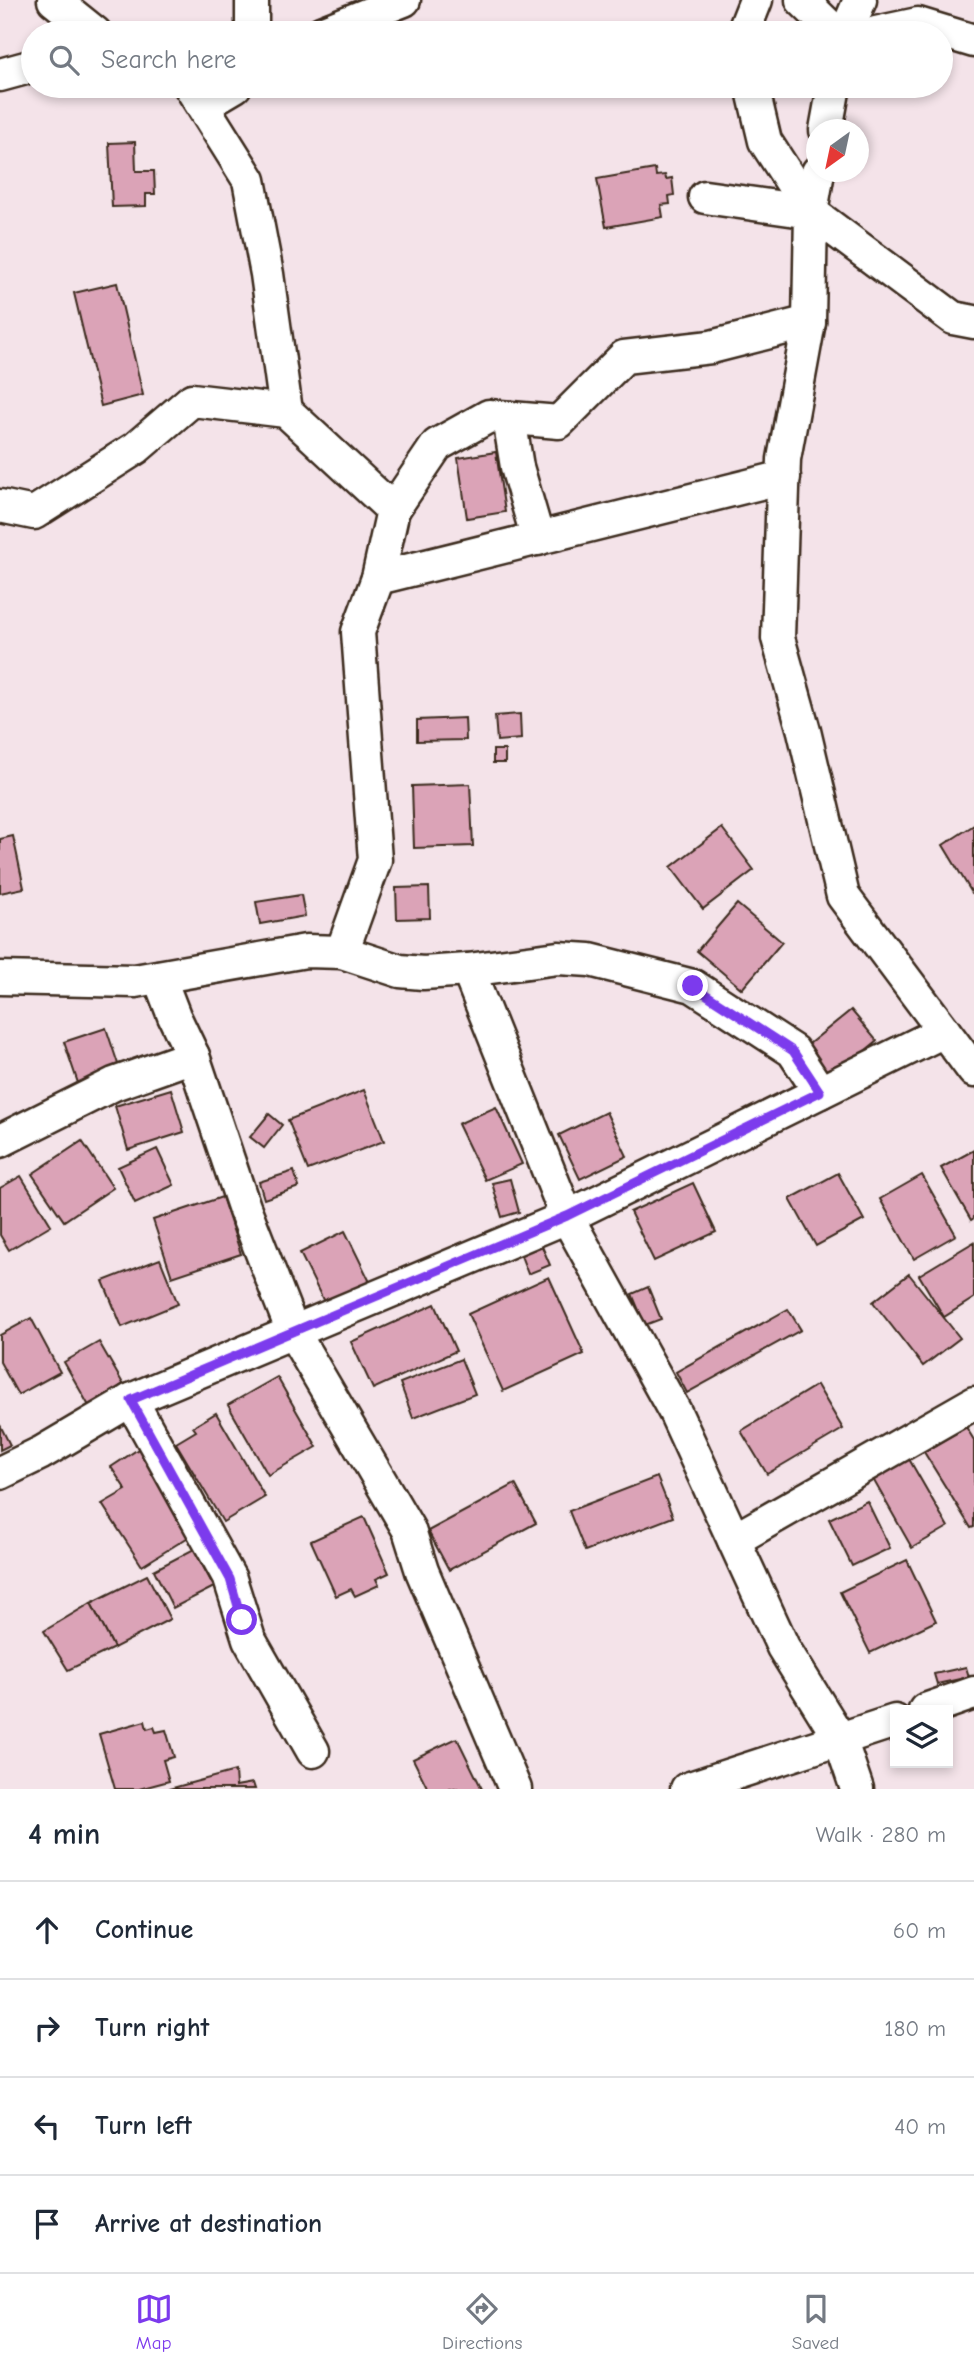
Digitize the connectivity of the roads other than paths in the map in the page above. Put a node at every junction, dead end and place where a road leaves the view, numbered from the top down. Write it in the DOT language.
graph roads {
  1 [pos="54,0"];
  2 [pos="252,0"];
  3 [pos="404,0"];
  4 [pos="756,0"];
  5 [pos="802,0"];
  6 [pos="860,0"];
  7 [pos="80,21"];
  8 [pos="252,21"];
  9 [pos="351,21"];
  10 [pos="748,21"];
  11 [pos="823,21"];
  12 [pos="851,21"];
  13 [pos="953,35"];
  14 [pos="974,41"];
  15 [pos="21,69"];
  16 [pos="0,75"];
  17 [pos="199,98"];
  18 [pos="754,98"];
  19 [pos="832,98"];
  20 [pos="828,119"];
  21 [pos="816,182"];
  22 [pos="705,197"];
  23 [pos="811,212"];
  24 [pos="809,322"];
  25 [pos="974,322"];
  26 [pos="286,411"];
  27 [pos="509,418"];
  28 [pos="784,477"];
  29 [pos="0,506"];
  30 [pos="393,510"];
  31 [pos="538,539"];
  32 [pos="379,578"];
  33 [pos="342,952"];
  34 [pos="468,970"];
  35 [pos="159,977"];
  36 [pos="0,978"];
  37 [pos="944,1031"];
  38 [pos="193,1056"];
  39 [pos="974,1071"];
  40 [pos="820,1092"];
  41 [pos="0,1141"];
  42 [pos="567,1216"];
  43 [pos="293,1332"];
  44 [pos="131,1400"];
  45 [pos="974,1403"];
  46 [pos="0,1473"];
  47 [pos="734,1540"];
  48 [pos="974,1693"];
  49 [pos="939,1705"];
  50 [pos="890,1723"];
  51 [pos="841,1739"];
  52 [pos="313,1751"];
  53 [pos="515,1789"];
  54 [pos="687,1789"];
  55 [pos="857,1789"];
  1 -- 7 [label="street"];
  2 -- 8 [label="street"];
  3 -- 9 [label="street"];
  4 -- 10 [label="street"];
  5 -- 11 [label="street"];
  6 -- 12 [label="street"];
  13 -- 14 [label="street"];
  15 -- 16 [label="street"];
  17 -- 26 [label="street"];
  18 -- 23 [label="street"];
  19 -- 20 [label="street"];
  21 -- 23 [label="street"];
  22 -- 23 [label="street"];
  23 -- 24 [label="street"];
  23 -- 25 [label="street"];
  24 -- 27 [label="street"];
  24 -- 28 [label="street"];
  26 -- 29 [label="street"];
  26 -- 30 [label="street"];
  27 -- 30 [label="street"];
  27 -- 31 [label="street"];
  28 -- 31 [label="street"];
  28 -- 37 [label="street"];
  30 -- 32 [label="street"];
  31 -- 32 [label="street"];
  32 -- 33 [label="street"];
  33 -- 34 [label="street"];
  33 -- 35 [label="street"];
  34 -- 40 [label="street"];
  34 -- 42 [label="street"];
  35 -- 36 [label="street"];
  35 -- 38 [label="street"];
  37 -- 39 [label="street"];
  37 -- 40 [label="street"];
  38 -- 41 [label="street"];
  38 -- 43 [label="street"];
  40 -- 42 [label="street"];
  42 -- 43 [label="street"];
  42 -- 47 [label="street"];
  43 -- 44 [label="street"];
  43 -- 53 [label="street"];
  44 -- 46 [label="street"];
  44 -- 52 [label="street"];
  45 -- 47 [label="street"];
  47 -- 51 [label="street"];
  48 -- 49 [label="street"];
  50 -- 51 [label="street"];
  51 -- 54 [label="street"];
  51 -- 55 [label="street"];
}
